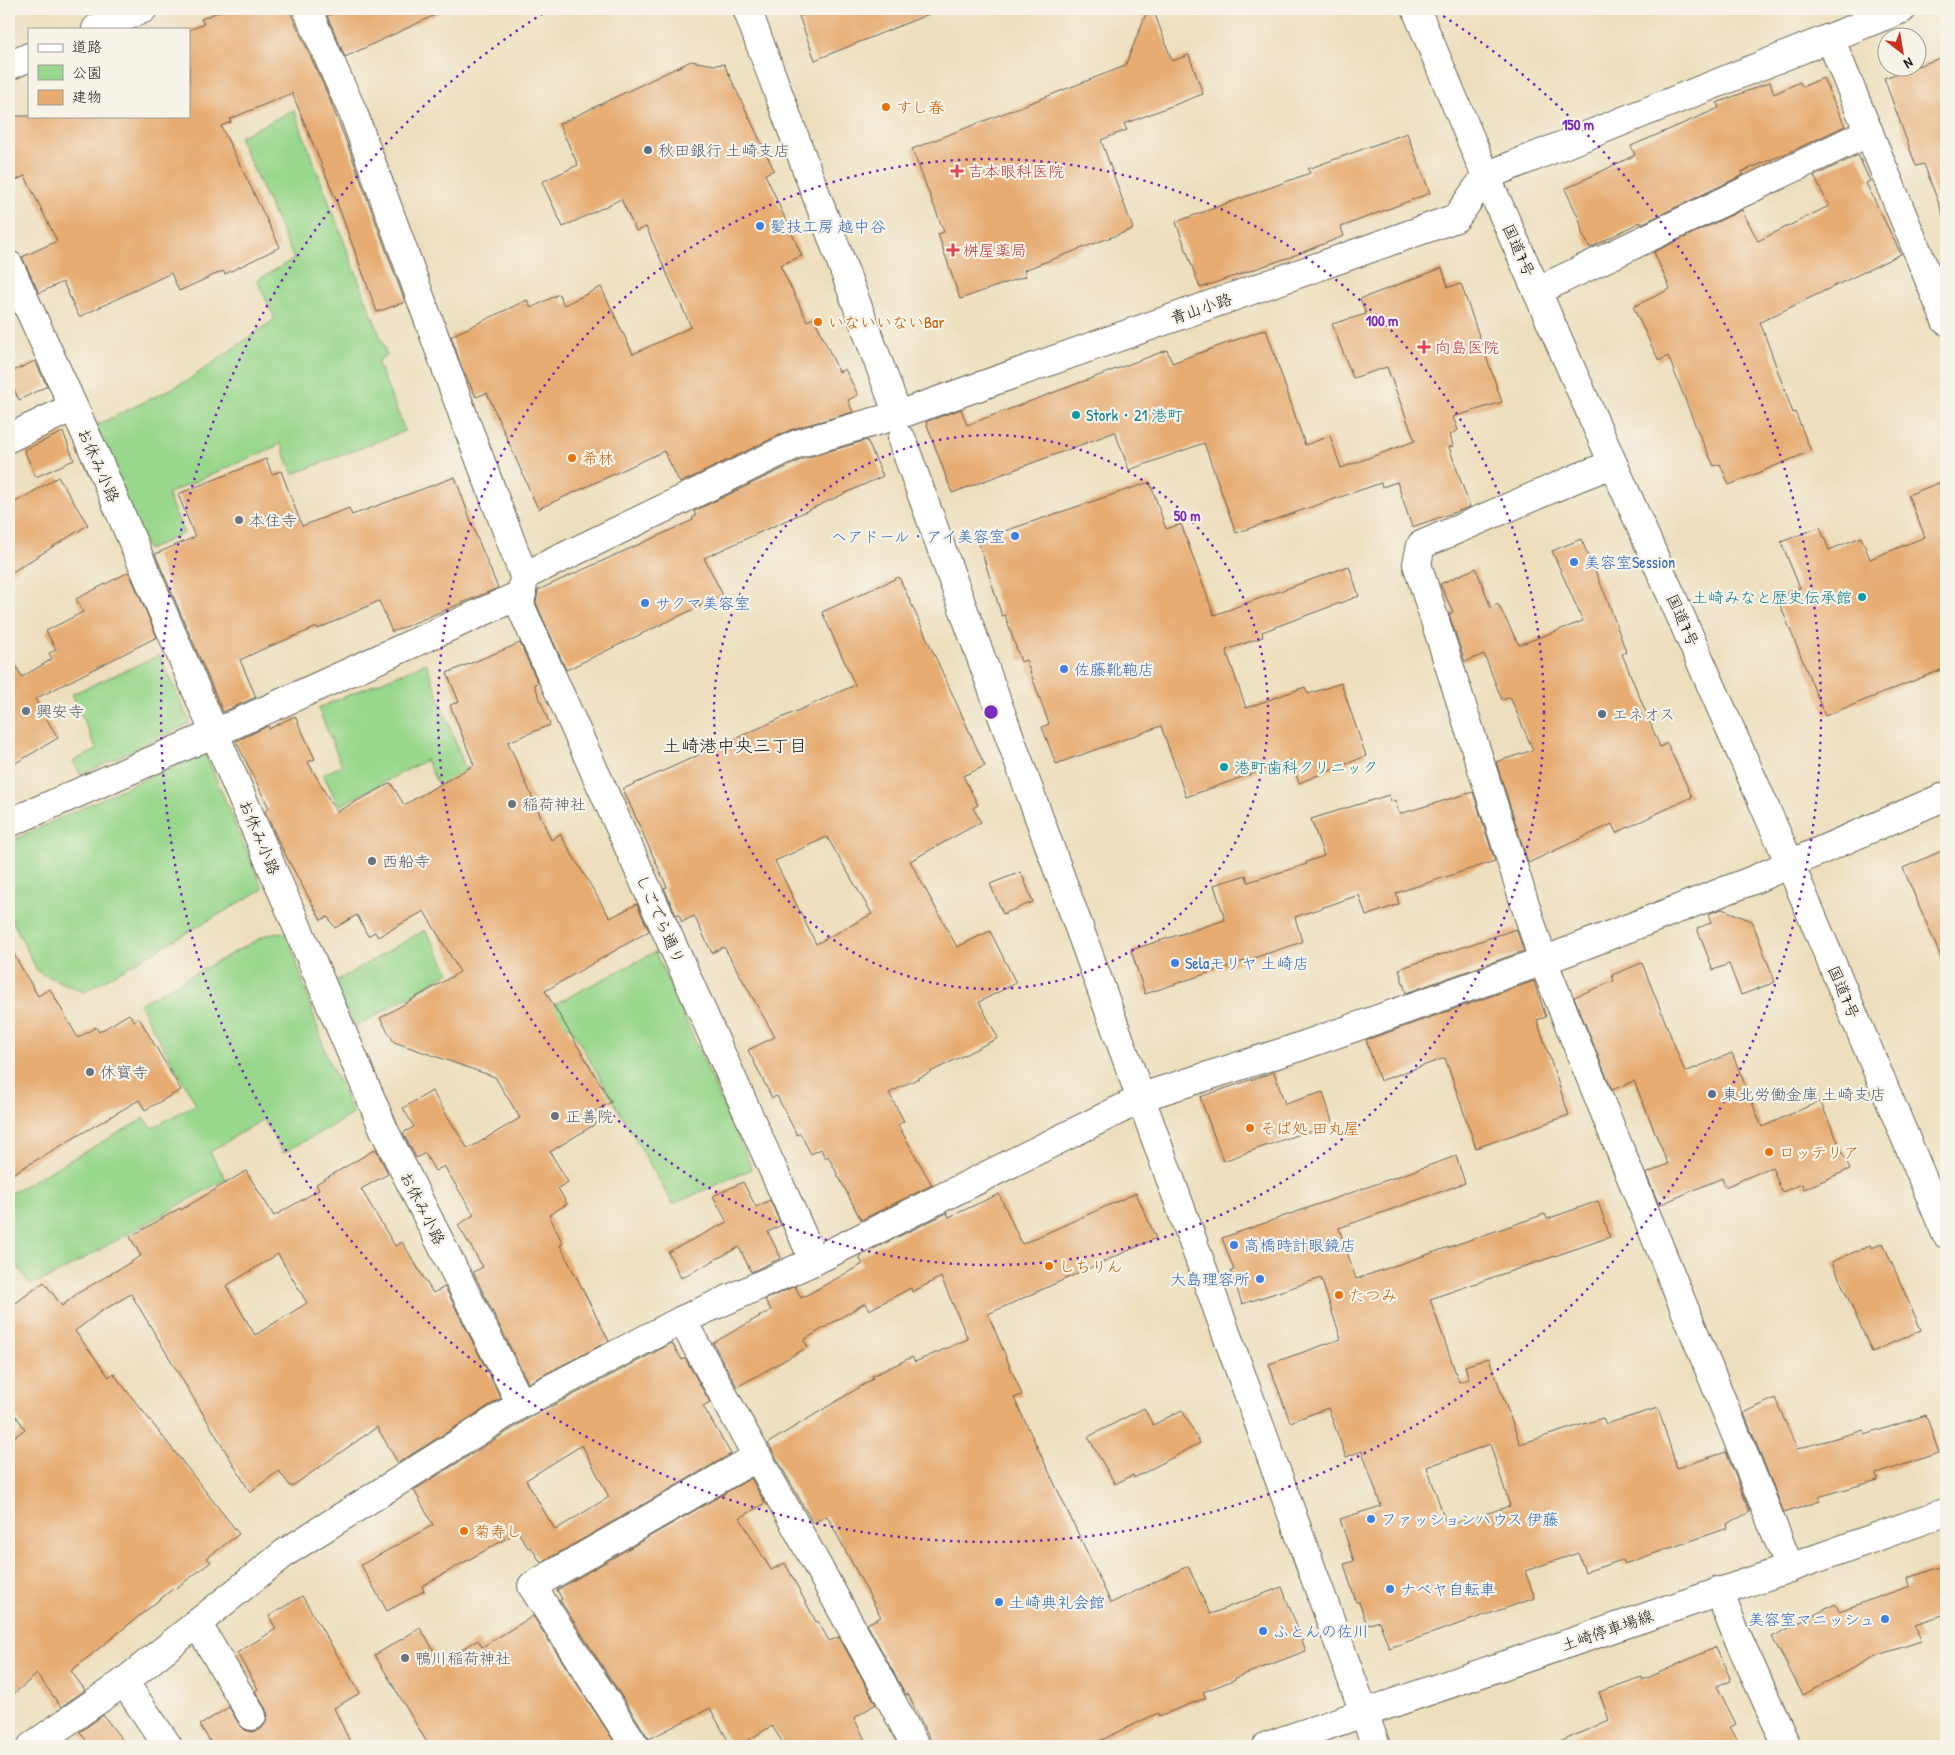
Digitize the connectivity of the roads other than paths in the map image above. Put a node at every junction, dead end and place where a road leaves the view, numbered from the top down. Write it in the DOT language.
graph roads {
  1 [pos="143,9"];
  2 [pos="307,9"];
  3 [pos="746,9"];
  4 [pos="1416,9"];
  5 [pos="1902,9"];
  6 [pos="98,28"];
  7 [pos="1830,38"];
  8 [pos="28,57"];
  9 [pos="9,66"];
  10 [pos="1869,132"];
  11 [pos="1486,176"];
  12 [pos="9,265"];
  13 [pos="1537,291"];
  14 [pos="1946,321"];
  15 [pos="73,407"];
  16 [pos="900,427"];
  17 [pos="9,438"];
  18 [pos="1613,464"];
  19 [pos="523,585"];
  20 [pos="215,733"];
  21 [pos="1946,796"];
  22 [pos="9,823"];
  23 [pos="1790,864"];
  24 [pos="1543,961"];
  25 [pos="1141,1098"];
  26 [pos="1946,1234"];
  27 [pos="814,1261"];
  28 [pos="682,1320"];
  29 [pos="521,1404"];
  30 [pos="757,1456"];
  31 [pos="1946,1512"];
  32 [pos="1790,1568"];
  33 [pos="1719,1592"];
  34 [pos="197,1622"];
  35 [pos="124,1682"];
  36 [pos="1364,1714"];
  37 [pos="252,1716"];
  38 [pos="32,1746"];
  39 [pos="168,1746"];
  40 [pos="635,1746"];
  41 [pos="915,1746"];
  42 [pos="1267,1746"];
  43 [pos="1376,1746"];
  44 [pos="1787,1746"];
  1 -- 6 [label="main road"];
  2 -- 19 [label="main road, しごでら通り"];
  3 -- 16 [label="main road"];
  4 -- 11 [label="main road, 国道7号"];
  5 -- 7 [label="main road"];
  7 -- 10 [label="main road"];
  7 -- 11 [label="main road"];
  8 -- 9 [label="main road"];
  10 -- 13 [label="main road"];
  10 -- 14 [label="main road"];
  11 -- 13 [label="main road, 国道7号"];
  11 -- 16 [label="main road, 青山小路"];
  12 -- 15 [label="main road, お休み小路"];
  13 -- 18 [label="main road, 国道7号"];
  15 -- 17 [label="main road"];
  15 -- 20 [label="main road, お休み小路"];
  16 -- 19 [label="main road, 青山小路"];
  16 -- 25 [label="main road"];
  18 -- 23 [label="main road, 国道7号"];
  18 -- 24 [label="main road"];
  19 -- 20 [label="main road, 青山小路"];
  19 -- 27 [label="main road, しごでら通り"];
  20 -- 22 [label="main road, 青山小路"];
  20 -- 29 [label="main road, お休み小路"];
  21 -- 23 [label="main road"];
  23 -- 24 [label="main road"];
  23 -- 26 [label="main road, 国道7号"];
  24 -- 25 [label="main road"];
  24 -- 32 [label="main road"];
  25 -- 27 [label="main road"];
  25 -- 36 [label="main road"];
  27 -- 28 [label="main road"];
  28 -- 29 [label="main road"];
  28 -- 30 [label="main road"];
  29 -- 34 [label="main road"];
  30 -- 40 [label="main road"];
  30 -- 41 [label="main road"];
  31 -- 32 [label="main road, 土崎停車場線"];
  32 -- 33 [label="main road, 土崎停車場線"];
  33 -- 36 [label="main road, 土崎停車場線"];
  33 -- 44 [label="main road"];
  34 -- 35 [label="main road"];
  34 -- 37 [label="main road"];
  35 -- 38 [label="main road"];
  35 -- 39 [label="main road"];
  36 -- 42 [label="main road, 土崎停車場線"];
  36 -- 43 [label="main road"];
}
